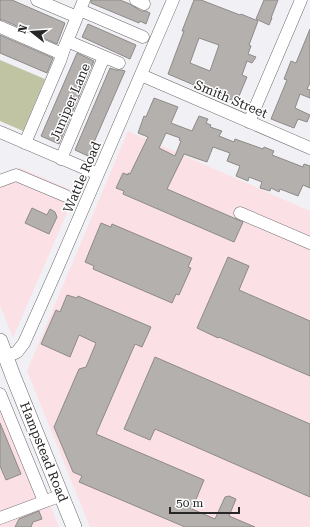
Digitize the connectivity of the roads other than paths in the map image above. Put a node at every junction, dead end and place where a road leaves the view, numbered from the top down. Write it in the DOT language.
graph roads {
  1 [pos="37,0"];
  2 [pos="174,0"];
  3 [pos="301,0"];
  4 [pos="81,9"];
  5 [pos="0,27"];
  6 [pos="143,37"];
  7 [pos="67,41"];
  8 [pos="62,54"];
  9 [pos="104,57"];
  10 [pos="119,63"];
  11 [pos="141,75"];
  12 [pos="249,122"];
  13 [pos="0,132"];
  14 [pos="25,143"];
  15 [pos="310,148"];
  16 [pos="61,159"];
  17 [pos="98,174"];
  18 [pos="0,181"];
  19 [pos="66,196"];
  20 [pos="240,213"];
  21 [pos="310,243"];
  22 [pos="0,341"];
  23 [pos="3,356"];
  24 [pos="15,381"];
  25 [pos="0,390"];
  26 [pos="0,394"];
  27 [pos="62,495"];
  28 [pos="44,501"];
  29 [pos="0,518"];
  30 [pos="74,527"];
  1 -- 4 [label="street"];
  2 -- 11 [label="street, Wattle Road"];
  3 -- 12 [label="street"];
  4 -- 6 [label="street"];
  4 -- 7 [label="street"];
  5 -- 8 [label="street"];
  7 -- 8 [label="street"];
  7 -- 9 [label="street, Juniper Lane"];
  8 -- 14 [label="street"];
  9 -- 10 [label="street, Juniper Lane"];
  9 -- 16 [label="street, Juniper Lane"];
  11 -- 12 [label="street, Smith Street"];
  11 -- 17 [label="street, Wattle Road"];
  12 -- 15 [label="street, Smith Street"];
  13 -- 14 [label="street"];
  14 -- 16 [label="street"];
  16 -- 17 [label="street"];
  17 -- 23 [label="street, Wattle Road"];
  18 -- 19 [label="street"];
  20 -- 21 [label="street"];
  22 -- 23 [label="main road, Hampstead Road"];
  23 -- 24 [label="main road, Hampstead Road"];
  24 -- 25 [label="street"];
  24 -- 27 [label="main road, Hampstead Road"];
  26 -- 28 [label="street"];
  27 -- 28 [label="street"];
  27 -- 30 [label="main road, Hampstead Road"];
  28 -- 29 [label="street"];
}
